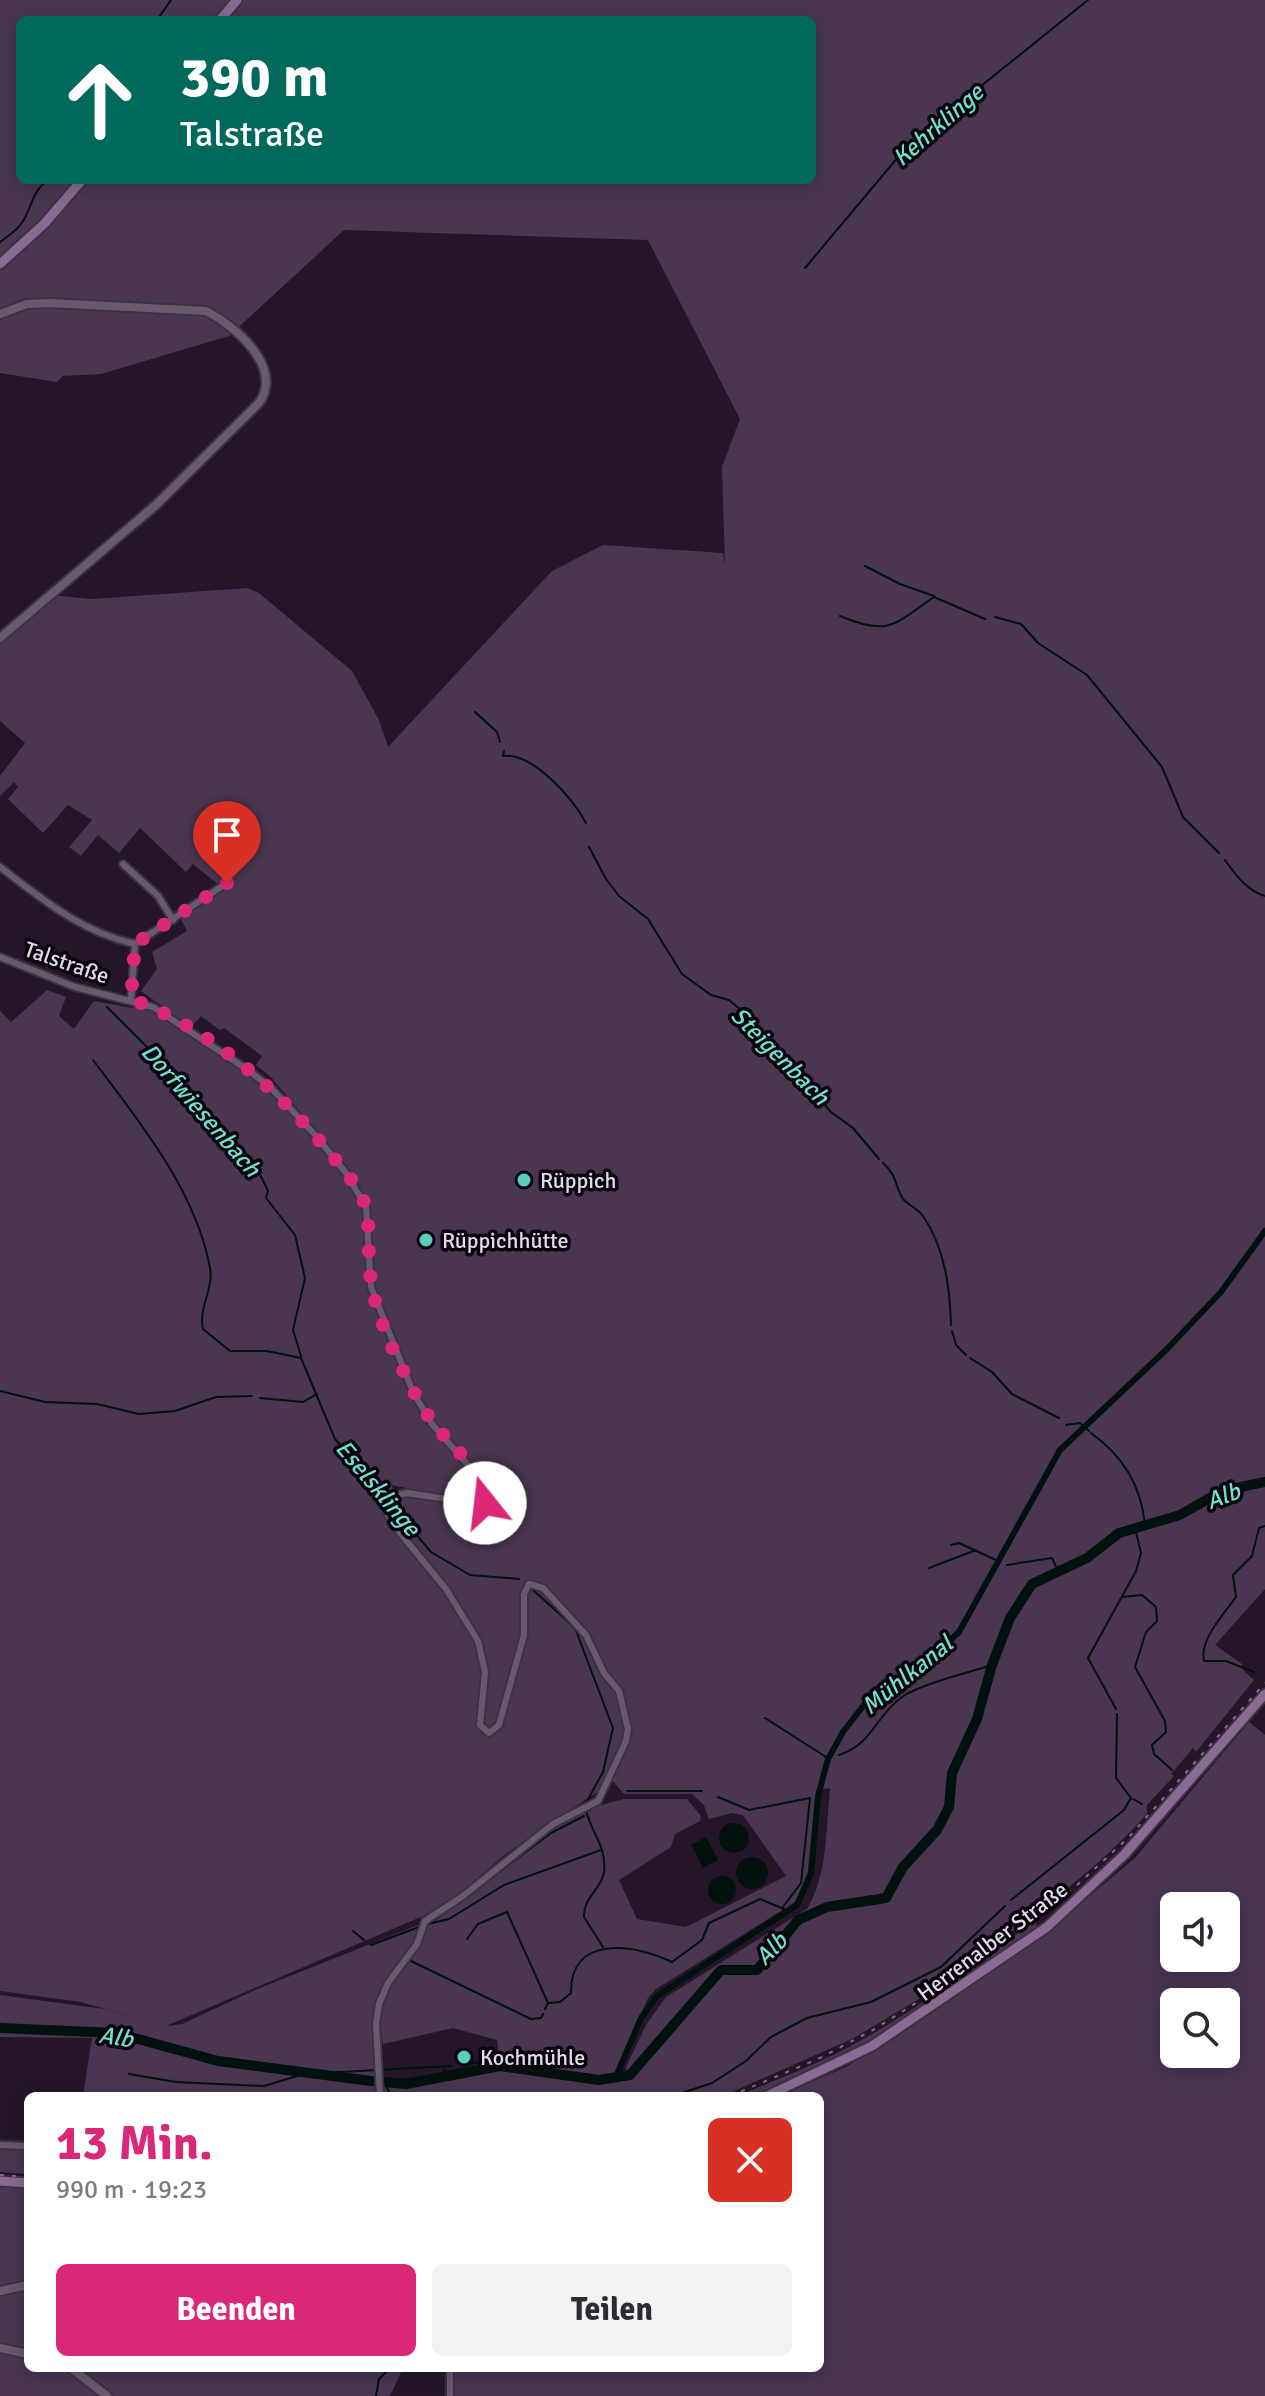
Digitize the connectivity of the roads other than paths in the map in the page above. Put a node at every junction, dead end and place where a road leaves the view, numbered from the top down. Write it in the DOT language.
graph roads {
  1 [pos="237,0"];
  2 [pos="223,16"];
  3 [pos="79,184"];
  4 [pos="0,264"];
  5 [pos="0,314"];
  6 [pos="0,638"];
  7 [pos="123,864"];
  8 [pos="0,867"];
  9 [pos="227,883"];
  10 [pos="173,920"];
  11 [pos="135,944"];
  12 [pos="0,957"];
  13 [pos="131,999"];
  14 [pos="1265,1694"];
  15 [pos="380,2092"];
  16 [pos="775,2092"];
  17 [pos="0,2145"];
  18 [pos="24,2146"];
  19 [pos="0,2181"];
  20 [pos="24,2183"];
  21 [pos="24,2286"];
  22 [pos="0,2291"];
  23 [pos="0,2348"];
  24 [pos="24,2353"];
  25 [pos="76,2372"];
  26 [pos="450,2372"];
  27 [pos="107,2396"];
  28 [pos="450,2396"];
  1 -- 2 [label="main road"];
  3 -- 4 [label="main road"];
  5 -- 6 [label="street"];
  7 -- 10 [label="street"];
  8 -- 11 [label="street"];
  9 -- 10 [label="street"];
  10 -- 11 [label="street"];
  11 -- 13 [label="street"];
  12 -- 13 [label="street, Talstraße"];
  13 -- 15 [label="street, Talstraße"];
  14 -- 16 [label="main road, Herrenalber Straße"];
  17 -- 18 [label="street"];
  19 -- 20 [label="main road"];
  21 -- 22 [label="street"];
  23 -- 24 [label="street"];
  25 -- 27 [label="street"];
  26 -- 28 [label="street"];
}
